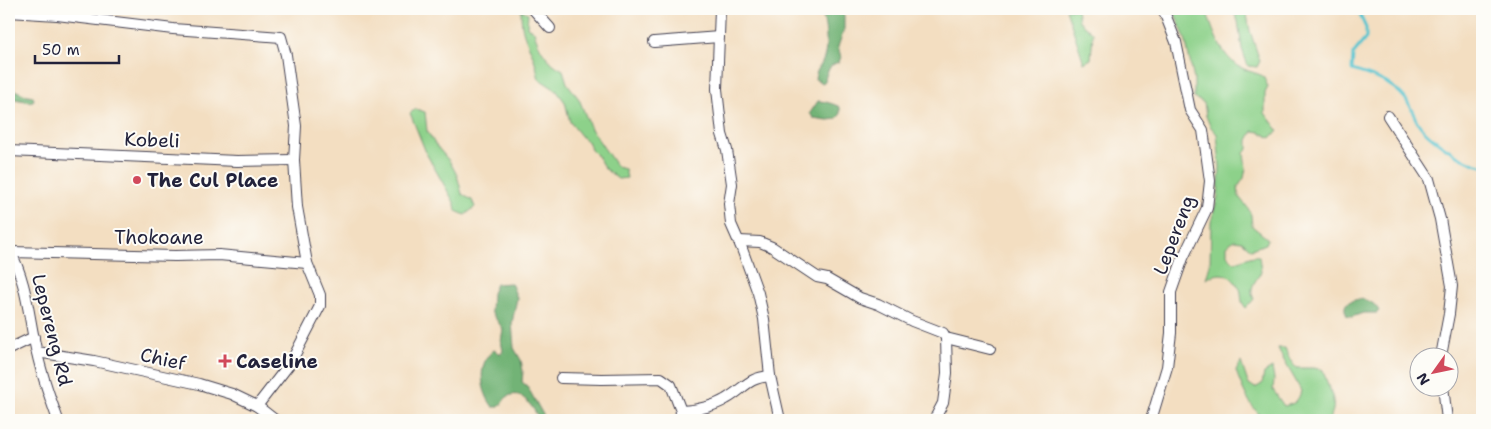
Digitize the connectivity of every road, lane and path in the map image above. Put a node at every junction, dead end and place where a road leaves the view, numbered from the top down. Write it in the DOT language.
graph roads {
  1 [pos="533,9"];
  2 [pos="720,9"];
  3 [pos="1163,9"];
  4 [pos="9,12"];
  5 [pos="550,28"];
  6 [pos="719,37"];
  7 [pos="654,42"];
  8 [pos="1388,116"];
  9 [pos="9,151"];
  10 [pos="294,160"];
  11 [pos="739,241"];
  12 [pos="10,251"];
  13 [pos="307,263"];
  14 [pos="34,337"];
  15 [pos="946,338"];
  16 [pos="1443,346"];
  17 [pos="9,349"];
  18 [pos="990,349"];
  19 [pos="36,352"];
  20 [pos="770,376"];
  21 [pos="561,378"];
  22 [pos="1444,396"];
  23 [pos="257,406"];
  24 [pos="681,416"];
  25 [pos="58,420"];
  26 [pos="275,420"];
  27 [pos="780,420"];
  28 [pos="934,420"];
  29 [pos="1152,420"];
  30 [pos="1447,420"];
  1 -- 5 [label="street"];
  2 -- 6 [label="street"];
  3 -- 29 [label="street, Lepereng"];
  4 -- 10 [label="street"];
  6 -- 7 [label="street"];
  6 -- 11 [label="street"];
  8 -- 16 [label="street"];
  9 -- 10 [label="street, Kobeli"];
  10 -- 13 [label="street"];
  11 -- 15 [label="street"];
  11 -- 20 [label="street"];
  12 -- 13 [label="street, Thokoane"];
  12 -- 14 [label="street, Lepereng Rd"];
  13 -- 23 [label="street"];
  14 -- 17 [label="street"];
  14 -- 19 [label="street, Lepereng Rd"];
  15 -- 18 [label="street"];
  15 -- 28 [label="street"];
  19 -- 23 [label="street, Chief"];
  19 -- 25 [label="street, Lepereng Rd"];
  20 -- 24 [label="street"];
  20 -- 27 [label="street"];
  21 -- 24 [label="street"];
  22 -- 30 [label="street"];
  23 -- 26 [label="street, Chief"];
}
